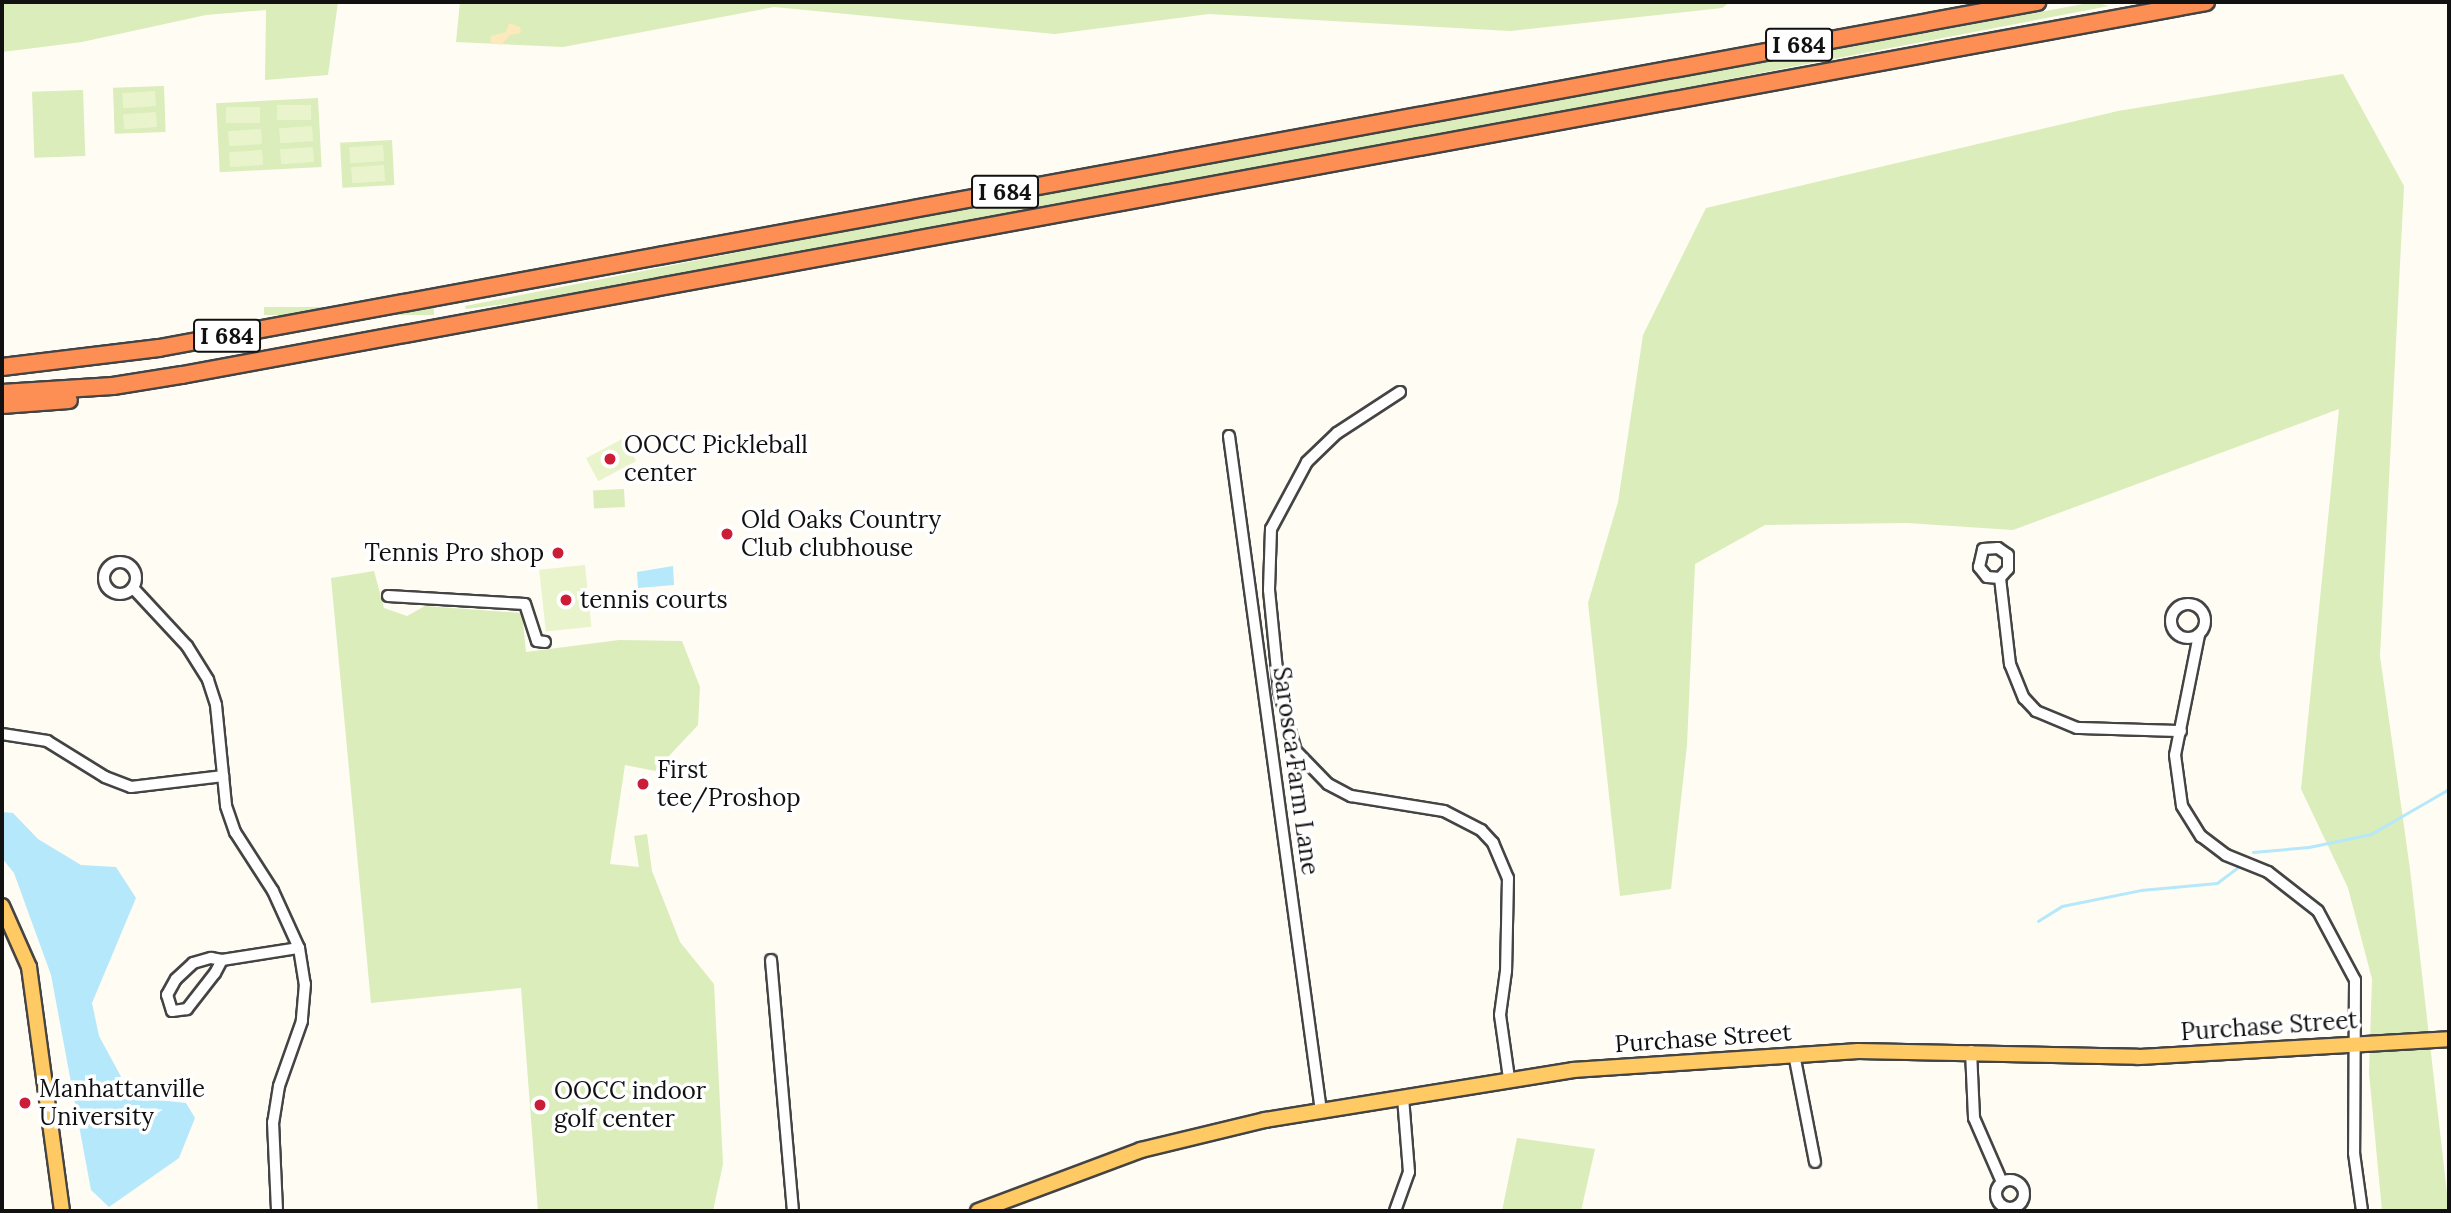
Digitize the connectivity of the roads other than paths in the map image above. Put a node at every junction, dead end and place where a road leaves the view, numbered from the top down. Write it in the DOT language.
graph roads {
  1 [pos="2037,2"];
  2 [pos="2206,2"];
  3 [pos="2,367"];
  4 [pos="113,386"];
  5 [pos="1400,392"];
  6 [pos="2,393"];
  7 [pos="2,405"];
  8 [pos="1229,436"];
  9 [pos="2000,578"];
  10 [pos="134,589"];
  11 [pos="388,596"];
  12 [pos="2199,635"];
  13 [pos="545,642"];
  14 [pos="2181,731"];
  15 [pos="2,734"];
  16 [pos="223,776"];
  17 [pos="2,906"];
  18 [pos="299,948"];
  19 [pos="222,960"];
  20 [pos="771,960"];
  21 [pos="2449,1039"];
  22 [pos="2356,1044"];
  23 [pos="1970,1051"];
  24 [pos="1794,1054"];
  25 [pos="1508,1078"];
  26 [pos="1403,1097"];
  27 [pos="1321,1111"];
  28 [pos="1815,1162"];
  29 [pos="2003,1182"];
  30 [pos="62,1211"];
  31 [pos="276,1211"];
  32 [pos="793,1211"];
  33 [pos="978,1211"];
  34 [pos="1395,1211"];
  35 [pos="2362,1211"];
  1 -- 3 [label="highway, I 684"];
  2 -- 4 [label="highway, I 684"];
  4 -- 6 [label="highway"];
  4 -- 7 [label="highway, I 684"];
  5 -- 25 [label="street"];
  8 -- 27 [label="street, Sarosca Farm Lane"];
  9 -- 14 [label="street"];
  10 -- 16 [label="street"];
  11 -- 13 [label="street"];
  12 -- 14 [label="street"];
  14 -- 22 [label="street"];
  15 -- 16 [label="street"];
  16 -- 18 [label="street"];
  17 -- 30 [label="main road"];
  18 -- 19 [label="street"];
  18 -- 31 [label="street"];
  19 -- 19 [label="street"];
  20 -- 32 [label="street"];
  21 -- 22 [label="main road, Purchase Street"];
  22 -- 23 [label="main road, Purchase Street"];
  22 -- 35 [label="street"];
  23 -- 24 [label="main road, Purchase Street"];
  23 -- 29 [label="street"];
  24 -- 25 [label="main road, Purchase Street"];
  24 -- 28 [label="street"];
  25 -- 26 [label="main road, Purchase Street"];
  26 -- 27 [label="main road, Purchase Street"];
  26 -- 34 [label="street"];
  27 -- 33 [label="main road, Purchase Street"];
}
